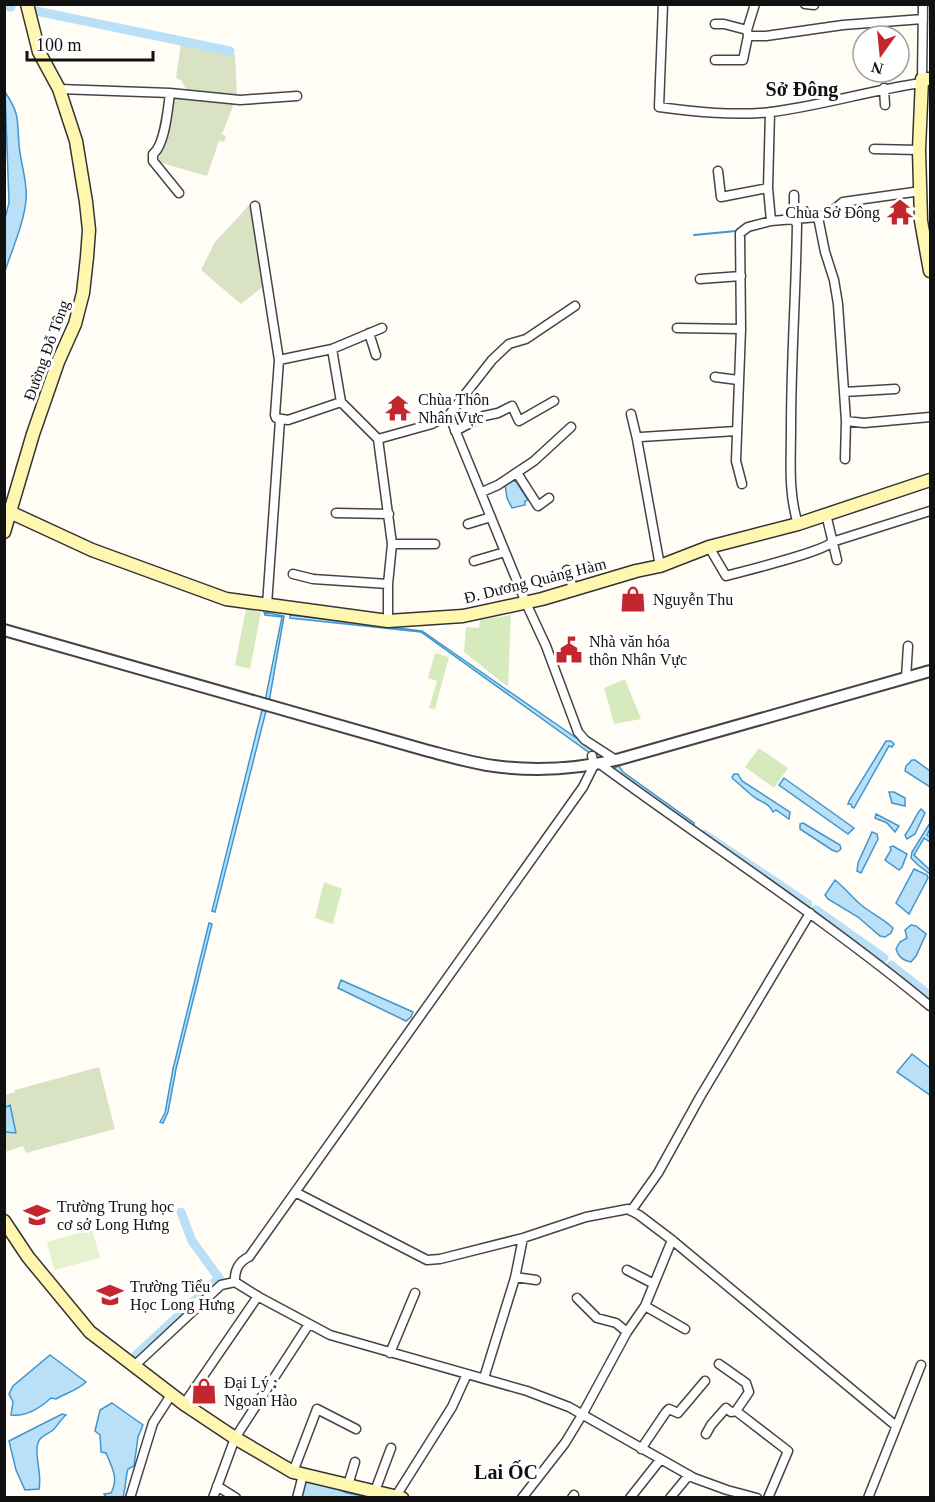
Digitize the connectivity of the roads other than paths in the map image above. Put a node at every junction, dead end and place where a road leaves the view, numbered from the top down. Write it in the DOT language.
graph roads {
  1 [pos="27,4"];
  2 [pos="663,4"];
  3 [pos="755,4"];
  4 [pos="924,4"];
  5 [pos="923,19"];
  6 [pos="715,24"];
  7 [pos="747,33"];
  8 [pos="715,60"];
  9 [pos="925,80"];
  10 [pos="884,88"];
  11 [pos="59,90"];
  12 [pos="170,93"];
  13 [pos="297,96"];
  14 [pos="885,105"];
  15 [pos="770,112"];
  16 [pos="874,149"];
  17 [pos="919,150"];
  18 [pos="718,171"];
  19 [pos="768,189"];
  20 [pos="921,191"];
  21 [pos="179,193"];
  22 [pos="794,195"];
  23 [pos="255,206"];
  24 [pos="818,217"];
  25 [pos="794,220"];
  26 [pos="771,221"];
  27 [pos="930,271"];
  28 [pos="741,276"];
  29 [pos="700,279"];
  30 [pos="575,306"];
  31 [pos="382,328"];
  32 [pos="677,328"];
  33 [pos="741,329"];
  34 [pos="369,333"];
  35 [pos="332,349"];
  36 [pos="376,355"];
  37 [pos="279,360"];
  38 [pos="715,377"];
  39 [pos="738,380"];
  40 [pos="895,389"];
  41 [pos="844,392"];
  42 [pos="341,402"];
  43 [pos="554,402"];
  44 [pos="631,414"];
  45 [pos="449,415"];
  46 [pos="930,417"];
  47 [pos="280,420"];
  48 [pos="846,421"];
  49 [pos="571,427"];
  50 [pos="455,431"];
  51 [pos="736,431"];
  52 [pos="378,439"];
  53 [pos="637,439"];
  54 [pos="845,459"];
  55 [pos="517,473"];
  56 [pos="930,480"];
  57 [pos="742,484"];
  58 [pos="482,492"];
  59 [pos="549,498"];
  60 [pos="10,508"];
  61 [pos="930,511"];
  62 [pos="336,513"];
  63 [pos="389,514"];
  64 [pos="826,514"];
  65 [pos="491,517"];
  66 [pos="468,524"];
  67 [pos="798,524"];
  68 [pos="4,531"];
  69 [pos="832,542"];
  70 [pos="392,544"];
  71 [pos="435,544"];
  72 [pos="709,547"];
  73 [pos="505,552"];
  74 [pos="837,560"];
  75 [pos="474,561"];
  76 [pos="660,566"];
  77 [pos="567,570"];
  78 [pos="293,574"];
  79 [pos="388,584"];
  80 [pos="577,593"];
  81 [pos="525,603"];
  82 [pos="267,606"];
  83 [pos="388,621"];
  84 [pos="4,630"];
  85 [pos="908,646"];
  86 [pos="930,671"];
  87 [pos="906,678"];
  88 [pos="616,760"];
  89 [pos="595,762"];
  90 [pos="810,913"];
  91 [pos="930,1006"];
  92 [pos="295,1192"];
  93 [pos="632,1211"];
  94 [pos="4,1221"];
  95 [pos="523,1238"];
  96 [pos="672,1240"];
  97 [pos="627,1270"];
  98 [pos="515,1277"];
  99 [pos="537,1280"];
  100 [pos="235,1282"];
  101 [pos="654,1284"];
  102 [pos="415,1293"];
  103 [pos="258,1296"];
  104 [pos="577,1298"];
  105 [pos="645,1306"];
  106 [pos="309,1324"];
  107 [pos="685,1329"];
  108 [pos="627,1332"];
  109 [pos="390,1353"];
  110 [pos="719,1364"];
  111 [pos="921,1365"];
  112 [pos="133,1367"];
  113 [pos="467,1374"];
  114 [pos="484,1378"];
  115 [pos="705,1381"];
  116 [pos="171,1395"];
  117 [pos="184,1404"];
  118 [pos="736,1411"];
  119 [pos="582,1415"];
  120 [pos="896,1426"];
  121 [pos="356,1429"];
  122 [pos="706,1434"];
  123 [pos="236,1438"];
  124 [pos="391,1448"];
  125 [pos="641,1449"];
  126 [pos="660,1460"];
  127 [pos="356,1462"];
  128 [pos="298,1473"];
  129 [pos="689,1475"];
  130 [pos="348,1485"];
  131 [pos="217,1486"];
  132 [pos="375,1491"];
  133 [pos="726,1494"];
  134 [pos="130,1497"];
  135 [pos="213,1497"];
  136 [pos="236,1497"];
  137 [pos="297,1497"];
  138 [pos="399,1497"];
  139 [pos="522,1497"];
  140 [pos="630,1497"];
  141 [pos="670,1497"];
  142 [pos="757,1497"];
  143 [pos="768,1497"];
  144 [pos="868,1497"];
  1 -- 11 [label="main road, Đường Đỗ Tông"];
  2 -- 15 [label="street"];
  3 -- 7 [label="street"];
  4 -- 5 [label="street"];
  5 -- 7 [label="street"];
  5 -- 9 [label="street"];
  6 -- 7 [label="street"];
  7 -- 8 [label="street"];
  9 -- 10 [label="street"];
  9 -- 17 [label="main road"];
  10 -- 14 [label="street"];
  10 -- 15 [label="street"];
  11 -- 12 [label="street"];
  11 -- 60 [label="main road, Đường Đỗ Tông"];
  12 -- 13 [label="street"];
  12 -- 21 [label="street"];
  15 -- 19 [label="street"];
  16 -- 17 [label="street"];
  17 -- 20 [label="main road"];
  18 -- 19 [label="street"];
  19 -- 26 [label="street"];
  20 -- 24 [label="street"];
  20 -- 27 [label="main road"];
  22 -- 25 [label="street"];
  23 -- 37 [label="street"];
  24 -- 25 [label="street"];
  24 -- 41 [label="street"];
  25 -- 26 [label="street"];
  25 -- 67 [label="street"];
  26 -- 28 [label="street"];
  28 -- 29 [label="street"];
  28 -- 33 [label="street"];
  30 -- 45 [label="street"];
  31 -- 34 [label="street"];
  32 -- 33 [label="street"];
  33 -- 39 [label="street"];
  34 -- 35 [label="street"];
  34 -- 36 [label="street"];
  35 -- 37 [label="street"];
  35 -- 42 [label="street"];
  37 -- 47 [label="street"];
  38 -- 39 [label="street"];
  39 -- 51 [label="street"];
  40 -- 41 [label="street"];
  41 -- 48 [label="street"];
  42 -- 47 [label="street"];
  42 -- 52 [label="street"];
  43 -- 50 [label="street"];
  44 -- 53 [label="street"];
  45 -- 50 [label="street"];
  45 -- 52 [label="street"];
  46 -- 48 [label="street"];
  47 -- 82 [label="street"];
  48 -- 54 [label="street"];
  49 -- 55 [label="street"];
  50 -- 58 [label="street"];
  51 -- 53 [label="street"];
  51 -- 57 [label="street"];
  52 -- 63 [label="street"];
  53 -- 76 [label="street"];
  55 -- 58 [label="street"];
  55 -- 59 [label="street"];
  56 -- 64 [label="main road, Đ. Dương Quảng Hàm"];
  58 -- 65 [label="street"];
  60 -- 68 [label="main road, Đường Đỗ Tông"];
  60 -- 82 [label="main road, Đ. Dương Quảng Hàm"];
  61 -- 69 [label="street"];
  62 -- 63 [label="street"];
  63 -- 70 [label="street"];
  64 -- 67 [label="main road, Đ. Dương Quảng Hàm"];
  64 -- 69 [label="street"];
  65 -- 66 [label="street"];
  65 -- 73 [label="street"];
  67 -- 72 [label="main road, Đ. Dương Quảng Hàm"];
  69 -- 72 [label="street"];
  69 -- 74 [label="street"];
  70 -- 71 [label="street"];
  70 -- 79 [label="street"];
  72 -- 76 [label="main road, Đ. Dương Quảng Hàm"];
  73 -- 75 [label="street"];
  73 -- 81 [label="street"];
  76 -- 80 [label="main road, Đ. Dương Quảng Hàm"];
  77 -- 80 [label="street"];
  78 -- 79 [label="street"];
  79 -- 83 [label="street"];
  80 -- 81 [label="main road, Đ. Dương Quảng Hàm"];
  81 -- 83 [label="main road, Đ. Dương Quảng Hàm"];
  81 -- 88 [label="street"];
  82 -- 83 [label="main road, Đ. Dương Quảng Hàm"];
  84 -- 89 [label="street"];
  85 -- 87 [label="street"];
  86 -- 87 [label="street"];
  87 -- 88 [label="street"];
  88 -- 89 [label="street"];
  89 -- 90 [label="street"];
  89 -- 92 [label="street"];
  90 -- 91 [label="street"];
  90 -- 93 [label="street"];
  92 -- 95 [label="street"];
  92 -- 100 [label="street"];
  93 -- 95 [label="street"];
  93 -- 96 [label="street"];
  94 -- 112 [label="main road"];
  95 -- 98 [label="street"];
  96 -- 101 [label="street"];
  96 -- 120 [label="street"];
  97 -- 101 [label="street"];
  98 -- 99 [label="street"];
  98 -- 114 [label="street"];
  100 -- 103 [label="street"];
  100 -- 112 [label="street"];
  101 -- 105 [label="street"];
  102 -- 109 [label="street"];
  103 -- 106 [label="street"];
  103 -- 117 [label="street"];
  104 -- 108 [label="street"];
  105 -- 107 [label="street"];
  105 -- 108 [label="street"];
  106 -- 109 [label="street"];
  106 -- 123 [label="street"];
  108 -- 119 [label="street"];
  109 -- 113 [label="street"];
  110 -- 118 [label="street"];
  111 -- 120 [label="street"];
  112 -- 116 [label="main road"];
  113 -- 114 [label="street"];
  113 -- 138 [label="street"];
  114 -- 119 [label="street"];
  115 -- 125 [label="street"];
  116 -- 117 [label="main road"];
  116 -- 134 [label="street"];
  117 -- 123 [label="main road"];
  118 -- 122 [label="street"];
  118 -- 143 [label="street"];
  119 -- 125 [label="street"];
  119 -- 139 [label="street"];
  120 -- 144 [label="street"];
  121 -- 128 [label="street"];
  123 -- 128 [label="main road"];
  123 -- 131 [label="street"];
  124 -- 132 [label="street"];
  125 -- 126 [label="street"];
  126 -- 129 [label="street"];
  126 -- 140 [label="street"];
  127 -- 130 [label="street"];
  128 -- 130 [label="main road"];
  128 -- 137 [label="street"];
  129 -- 133 [label="street"];
  129 -- 141 [label="street"];
  130 -- 132 [label="main road"];
  131 -- 135 [label="street"];
  131 -- 136 [label="street"];
  132 -- 138 [label="main road"];
  133 -- 142 [label="street"];
}
